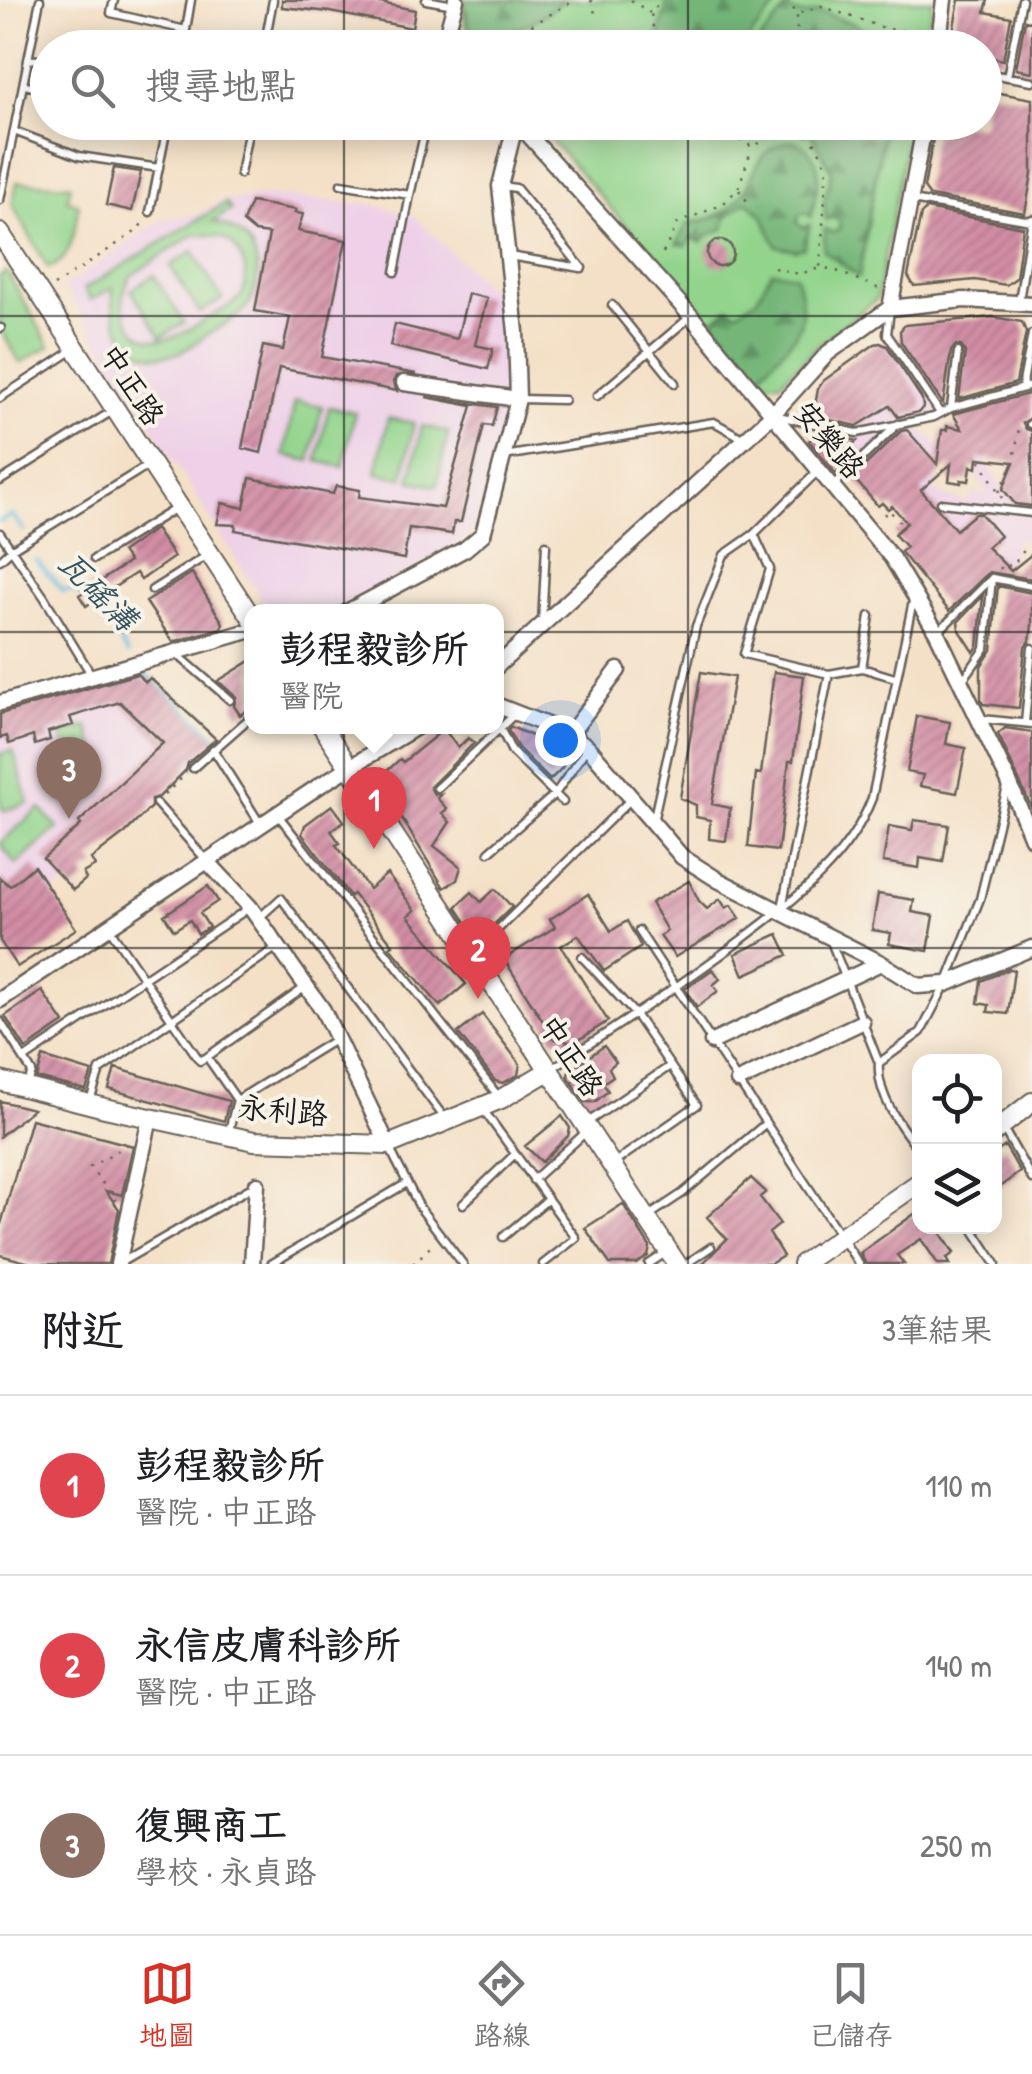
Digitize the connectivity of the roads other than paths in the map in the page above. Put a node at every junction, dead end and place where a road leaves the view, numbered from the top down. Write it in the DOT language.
graph roads {
  1 [pos="40,0"];
  2 [pos="114,0"];
  3 [pos="273,0"];
  4 [pos="426,0"];
  5 [pos="944,0"];
  6 [pos="1022,0"];
  7 [pos="193,1"];
  8 [pos="455,3"];
  9 [pos="449,25"];
  10 [pos="34,30"];
  11 [pos="186,30"];
  12 [pos="267,30"];
  13 [pos="448,30"];
  14 [pos="451,30"];
  15 [pos="940,30"];
  16 [pos="30,49"];
  17 [pos="28,59"];
  18 [pos="1002,76"];
  19 [pos="1008,77"];
  20 [pos="1032,81"];
  21 [pos="24,86"];
  22 [pos="30,87"];
  23 [pos="14,131"];
  24 [pos="30,137"];
  25 [pos="37,140"];
  26 [pos="164,140"];
  27 [pos="247,140"];
  28 [pos="423,140"];
  29 [pos="512,140"];
  30 [pos="532,140"];
  31 [pos="922,140"];
  32 [pos="159,168"];
  33 [pos="240,174"];
  34 [pos="340,184"];
  35 [pos="500,186"];
  36 [pos="410,195"];
  37 [pos="0,200"];
  38 [pos="912,200"];
  39 [pos="150,212"];
  40 [pos="1032,220"];
  41 [pos="0,233"];
  42 [pos="507,256"];
  43 [pos="394,272"];
  44 [pos="1025,303"];
  45 [pos="612,305"];
  46 [pos="890,308"];
  47 [pos="691,316"];
  48 [pos="1032,334"];
  49 [pos="76,349"];
  50 [pos="650,351"];
  51 [pos="958,352"];
  52 [pos="404,383"];
  53 [pos="676,383"];
  54 [pos="1026,387"];
  55 [pos="597,396"];
  56 [pos="0,398"];
  57 [pos="518,398"];
  58 [pos="564,400"];
  59 [pos="951,408"];
  60 [pos="115,409"];
  61 [pos="940,413"];
  62 [pos="772,415"];
  63 [pos="899,423"];
  64 [pos="745,440"];
  65 [pos="504,456"];
  66 [pos="150,464"];
  67 [pos="820,470"];
  68 [pos="0,481"];
  69 [pos="833,486"];
  70 [pos="941,503"];
  71 [pos="179,507"];
  72 [pos="1032,513"];
  73 [pos="0,533"];
  74 [pos="754,534"];
  75 [pos="546,545"];
  76 [pos="12,550"];
  77 [pos="210,554"];
  78 [pos="94,559"];
  79 [pos="0,560"];
  80 [pos="992,578"];
  81 [pos="1032,586"];
  82 [pos="152,590"];
  83 [pos="915,592"];
  84 [pos="362,604"];
  85 [pos="244,606"];
  86 [pos="870,616"];
  87 [pos="542,626"];
  88 [pos="244,632"];
  89 [pos="937,633"];
  90 [pos="1032,648"];
  91 [pos="175,652"];
  92 [pos="504,661"];
  93 [pos="862,668"];
  94 [pos="618,670"];
  95 [pos="830,674"];
  96 [pos="92,676"];
  97 [pos="895,678"];
  98 [pos="961,682"];
  99 [pos="230,700"];
  100 [pos="0,703"];
  101 [pos="504,708"];
  102 [pos="516,713"];
  103 [pos="976,718"];
  104 [pos="504,720"];
  105 [pos="244,723"];
  106 [pos="1029,724"];
  107 [pos="327,734"];
  108 [pos="405,734"];
  109 [pos="488,734"];
  110 [pos="503,734"];
  111 [pos="570,734"];
  112 [pos="588,747"];
  113 [pos="213,748"];
  114 [pos="193,768"];
  115 [pos="349,768"];
  116 [pos="1008,780"];
  117 [pos="437,788"];
  118 [pos="555,794"];
  119 [pos="632,798"];
  120 [pos="563,802"];
  121 [pos="156,803"];
  122 [pos="278,814"];
  123 [pos="652,823"];
  124 [pos="262,826"];
  125 [pos="1032,838"];
  126 [pos="489,852"];
  127 [pos="207,862"];
  128 [pos="781,909"];
  129 [pos="254,913"];
  130 [pos="108,927"];
  131 [pos="638,932"];
  132 [pos="829,936"];
  133 [pos="278,946"];
  134 [pos="1032,948"];
  135 [pos="471,956"];
  136 [pos="582,957"];
  137 [pos="881,962"];
  138 [pos="144,978"];
  139 [pos="846,979"];
  140 [pos="946,984"];
  141 [pos="306,987"];
  142 [pos="676,988"];
  143 [pos="0,1000"];
  144 [pos="635,1014"];
  145 [pos="172,1020"];
  146 [pos="0,1021"];
  147 [pos="862,1022"];
  148 [pos="337,1038"];
  149 [pos="712,1042"];
  150 [pos="207,1057"];
  151 [pos="24,1058"];
  152 [pos="879,1063"];
  153 [pos="670,1066"];
  154 [pos="550,1070"];
  155 [pos="0,1081"];
  156 [pos="738,1081"];
  157 [pos="27,1087"];
  158 [pos="501,1099"];
  159 [pos="236,1100"];
  160 [pos="1032,1102"];
  161 [pos="89,1104"];
  162 [pos="481,1107"];
  163 [pos="446,1122"];
  164 [pos="766,1123"];
  165 [pos="149,1126"];
  166 [pos="1002,1126"];
  167 [pos="585,1128"];
  168 [pos="228,1135"];
  169 [pos="1002,1135"];
  170 [pos="914,1144"];
  171 [pos="388,1145"];
  172 [pos="514,1156"];
  173 [pos="610,1165"];
  174 [pos="533,1180"];
  175 [pos="1032,1180"];
  176 [pos="407,1183"];
  177 [pos="257,1184"];
  178 [pos="912,1188"];
  179 [pos="547,1200"];
  180 [pos="463,1204"];
  181 [pos="646,1218"];
  182 [pos="976,1234"];
  183 [pos="503,1237"];
  184 [pos="841,1237"];
  185 [pos="710,1247"];
  186 [pos="673,1258"];
  187 [pos="119,1264"];
  188 [pos="252,1264"];
  189 [pos="271,1264"];
  190 [pos="463,1264"];
  191 [pos="544,1264"];
  192 [pos="649,1264"];
  193 [pos="686,1264"];
  194 [pos="802,1264"];
  195 [pos="859,1264"];
  196 [pos="996,1264"];
  1 -- 10 [label="lane"];
  2 -- 11 [label="lane"];
  3 -- 12 [label="lane"];
  4 -- 8 [label="lane"];
  5 -- 15 [label="street"];
  6 -- 19 [label="lane"];
  7 -- 11 [label="lane"];
  8 -- 9 [label="street"];
  9 -- 13 [label="lane"];
  9 -- 14 [label="street"];
  16 -- 17 [label="lane"];
  17 -- 21 [label="lane"];
  18 -- 19 [label="lane"];
  19 -- 20 [label="lane"];
  21 -- 22 [label="lane"];
  21 -- 23 [label="lane"];
  23 -- 24 [label="lane"];
  23 -- 37 [label="lane"];
  25 -- 32 [label="lane"];
  26 -- 32 [label="lane"];
  27 -- 33 [label="lane"];
  28 -- 36 [label="lane"];
  29 -- 35 [label="street"];
  30 -- 47 [label="street, 安樂路"];
  31 -- 38 [label="street"];
  32 -- 39 [label="lane"];
  34 -- 36 [label="lane"];
  35 -- 42 [label="street"];
  35 -- 42 [label="lane"];
  36 -- 43 [label="lane"];
  38 -- 40 [label="lane"];
  38 -- 46 [label="street"];
  40 -- 44 [label="lane"];
  41 -- 49 [label="street, 中正路"];
  42 -- 57 [label="street"];
  44 -- 46 [label="street"];
  45 -- 50 [label="lane"];
  46 -- 61 [label="lane"];
  46 -- 62 [label="street"];
  47 -- 50 [label="lane"];
  47 -- 62 [label="street, 安樂路"];
  48 -- 54 [label="lane"];
  49 -- 56 [label="lane"];
  49 -- 60 [label="street, 中正路"];
  50 -- 53 [label="lane"];
  50 -- 55 [label="lane"];
  51 -- 59 [label="lane"];
  52 -- 57 [label="street"];
  54 -- 59 [label="lane"];
  57 -- 58 [label="lane"];
  57 -- 65 [label="street"];
  59 -- 61 [label="lane"];
  60 -- 66 [label="street, 中正路"];
  60 -- 68 [label="lane"];
  61 -- 63 [label="lane"];
  62 -- 63 [label="lane"];
  62 -- 64 [label="street"];
  62 -- 67 [label="street, 安樂路"];
  63 -- 69 [label="lane"];
  64 -- 65 [label="lane"];
  64 -- 87 [label="street"];
  65 -- 84 [label="street"];
  66 -- 71 [label="street, 中正路"];
  66 -- 76 [label="lane"];
  67 -- 69 [label="street, 安樂路"];
  67 -- 74 [label="lane"];
  69 -- 83 [label="street, 安樂路"];
  70 -- 72 [label="lane"];
  71 -- 77 [label="street, 中正路"];
  71 -- 78 [label="lane"];
  73 -- 76 [label="lane"];
  74 -- 95 [label="lane"];
  74 -- 123 [label="lane"];
  75 -- 87 [label="lane"];
  76 -- 79 [label="lane"];
  76 -- 96 [label="lane"];
  77 -- 82 [label="lane"];
  77 -- 85 [label="street, 中正路"];
  80 -- 81 [label="lane"];
  80 -- 89 [label="lane"];
  80 -- 98 [label="lane"];
  83 -- 89 [label="street, 安樂路"];
  83 -- 97 [label="lane"];
  86 -- 93 [label="lane"];
  87 -- 92 [label="street"];
  88 -- 91 [label="street"];
  89 -- 98 [label="street, 安樂路"];
  90 -- 106 [label="lane"];
  91 -- 96 [label="street"];
  91 -- 99 [label="lane"];
  93 -- 95 [label="lane"];
  93 -- 97 [label="lane"];
  94 -- 111 [label="street"];
  95 -- 128 [label="lane"];
  96 -- 100 [label="street"];
  97 -- 128 [label="lane"];
  98 -- 103 [label="street, 安樂路"];
  101 -- 102 [label="street"];
  102 -- 104 [label="lane"];
  102 -- 111 [label="street"];
  103 -- 106 [label="lane"];
  103 -- 116 [label="street, 安樂路"];
  105 -- 113 [label="lane"];
  107 -- 115 [label="street, 中正路"];
  108 -- 115 [label="street"];
  109 -- 117 [label="lane"];
  110 -- 118 [label="lane"];
  111 -- 112 [label="street"];
  112 -- 118 [label="lane"];
  112 -- 119 [label="street"];
  113 -- 114 [label="lane"];
  113 -- 124 [label="lane"];
  115 -- 122 [label="street"];
  115 -- 135 [label="street, 中正路"];
  116 -- 125 [label="street, 安樂路"];
  116 -- 140 [label="lane"];
  118 -- 120 [label="lane"];
  118 -- 126 [label="lane"];
  119 -- 123 [label="street"];
  119 -- 135 [label="lane"];
  121 -- 127 [label="lane"];
  122 -- 124 [label="street"];
  122 -- 158 [label="lane"];
  123 -- 128 [label="street"];
  124 -- 127 [label="street"];
  127 -- 129 [label="street"];
  127 -- 130 [label="street"];
  128 -- 132 [label="street"];
  128 -- 142 [label="lane"];
  129 -- 133 [label="street"];
  129 -- 138 [label="lane"];
  129 -- 163 [label="lane"];
  130 -- 138 [label="lane"];
  130 -- 143 [label="street"];
  131 -- 142 [label="lane"];
  132 -- 137 [label="street"];
  132 -- 139 [label="lane"];
  133 -- 141 [label="street"];
  133 -- 145 [label="lane"];
  134 -- 140 [label="street"];
  135 -- 154 [label="street, 中正路"];
  136 -- 144 [label="lane"];
  137 -- 139 [label="street"];
  137 -- 140 [label="street"];
  138 -- 145 [label="lane"];
  138 -- 151 [label="lane"];
  139 -- 147 [label="lane"];
  139 -- 149 [label="street"];
  140 -- 152 [label="lane"];
  141 -- 148 [label="street"];
  141 -- 150 [label="lane"];
  142 -- 144 [label="lane"];
  142 -- 149 [label="lane"];
  144 -- 153 [label="lane"];
  144 -- 154 [label="lane"];
  145 -- 150 [label="lane"];
  145 -- 161 [label="lane"];
  146 -- 151 [label="lane"];
  147 -- 152 [label="lane"];
  147 -- 156 [label="street"];
  148 -- 159 [label="lane"];
  148 -- 171 [label="street"];
  149 -- 156 [label="lane"];
  150 -- 159 [label="lane"];
  151 -- 157 [label="lane"];
  152 -- 170 [label="lane"];
  153 -- 167 [label="lane"];
  153 -- 173 [label="lane"];
  154 -- 158 [label="street, 永利路"];
  154 -- 167 [label="street, 中正路"];
  155 -- 157 [label="street, 永利路"];
  156 -- 164 [label="lane"];
  157 -- 161 [label="street, 永利路"];
  158 -- 162 [label="street, 永利路"];
  159 -- 168 [label="lane"];
  160 -- 166 [label="street"];
  161 -- 165 [label="street, 永利路"];
  162 -- 163 [label="street, 永利路"];
  162 -- 172 [label="lane"];
  163 -- 171 [label="street, 永利路"];
  164 -- 181 [label="lane"];
  164 -- 184 [label="lane"];
  165 -- 168 [label="street, 永利路"];
  165 -- 187 [label="street"];
  167 -- 173 [label="street, 中正路"];
  167 -- 174 [label="lane"];
  168 -- 171 [label="street, 永利路"];
  169 -- 175 [label="lane"];
  171 -- 176 [label="lane"];
  172 -- 174 [label="lane"];
  172 -- 180 [label="lane"];
  173 -- 181 [label="street, 中正路"];
  174 -- 179 [label="lane"];
  176 -- 189 [label="lane"];
  176 -- 190 [label="lane"];
  177 -- 187 [label="lane"];
  177 -- 188 [label="street"];
  178 -- 184 [label="street"];
  179 -- 183 [label="lane"];
  179 -- 191 [label="lane"];
  181 -- 186 [label="street, 中正路"];
  182 -- 196 [label="lane"];
  184 -- 194 [label="street"];
  184 -- 195 [label="lane"];
  185 -- 193 [label="lane"];
  186 -- 192 [label="lane"];
}
